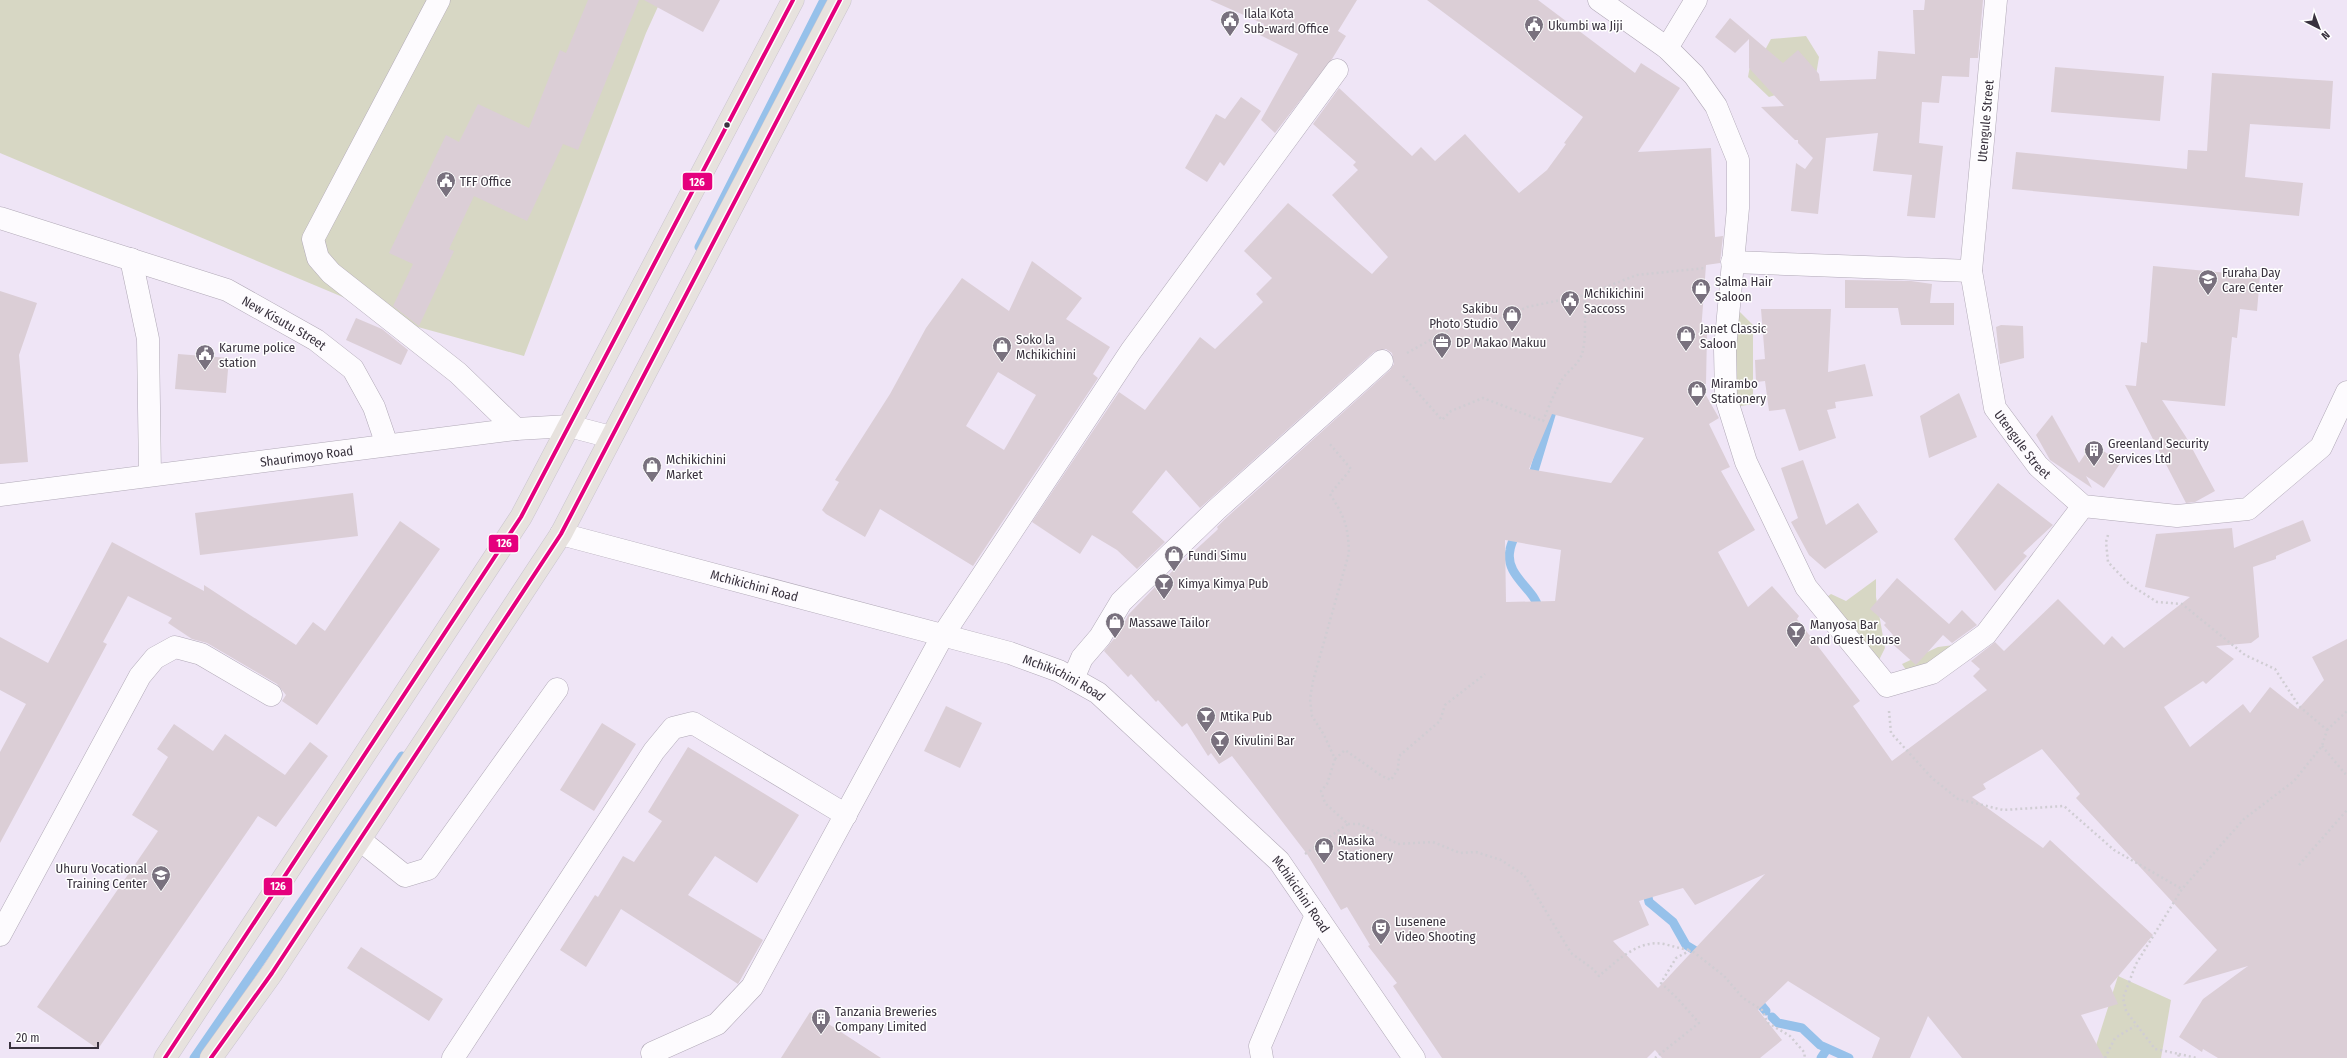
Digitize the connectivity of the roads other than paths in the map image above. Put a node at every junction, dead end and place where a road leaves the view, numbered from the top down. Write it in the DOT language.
graph roads {
  1 [pos="439,0"];
  2 [pos="793,0"];
  3 [pos="840,0"];
  4 [pos="1599,0"];
  5 [pos="1696,0"];
  6 [pos="1996,0"];
  7 [pos="1668,48"];
  8 [pos="1337,70"];
  9 [pos="0,218"];
  10 [pos="131,259"];
  11 [pos="1732,262"];
  12 [pos="1972,271"];
  13 [pos="1387,363"];
  14 [pos="2347,392"];
  15 [pos="569,426"];
  16 [pos="516,429"];
  17 [pos="611,437"];
  18 [pos="387,445"];
  19 [pos="150,475"];
  20 [pos="0,495"];
  21 [pos="2083,506"];
  22 [pos="561,534"];
  23 [pos="943,636"];
  24 [pos="1073,679"];
  25 [pos="557,689"];
  26 [pos="270,695"];
  27 [pos="846,815"];
  28 [pos="360,840"];
  29 [pos="1316,915"];
  30 [pos="2,926"];
  31 [pos="652,1053"];
  32 [pos="165,1058"];
  33 [pos="211,1058"];
  34 [pos="452,1058"];
  35 [pos="1262,1058"];
  36 [pos="1414,1058"];
  1 -- 16 [label="street"];
  2 -- 15 [label="main road"];
  3 -- 17 [label="main road"];
  4 -- 7 [label="street"];
  5 -- 7 [label="street"];
  6 -- 12 [label="street, Utengule Street"];
  7 -- 11 [label="street"];
  8 -- 23 [label="street"];
  9 -- 10 [label="street, New Kisutu Street"];
  10 -- 18 [label="street, New Kisutu Street"];
  10 -- 19 [label="street"];
  11 -- 12 [label="street"];
  11 -- 21 [label="street"];
  12 -- 21 [label="street, Utengule Street"];
  13 -- 24 [label="street"];
  14 -- 21 [label="street"];
  15 -- 16 [label="street, Shaurimoyo Road"];
  15 -- 17 [label="street, Shaurimoyo Road"];
  15 -- 32 [label="main road"];
  16 -- 18 [label="street, Shaurimoyo Road"];
  17 -- 22 [label="main road"];
  18 -- 19 [label="street, Shaurimoyo Road"];
  19 -- 20 [label="street, Shaurimoyo Road"];
  22 -- 23 [label="street, Mchikichini Road"];
  22 -- 28 [label="main road"];
  23 -- 24 [label="street, Mchikichini Road"];
  23 -- 27 [label="street"];
  24 -- 29 [label="street, Mchikichini Road"];
  25 -- 28 [label="street"];
  26 -- 30 [label="street"];
  27 -- 31 [label="street"];
  27 -- 34 [label="street"];
  28 -- 33 [label="main road"];
  29 -- 35 [label="street"];
  29 -- 36 [label="street, Mchikichini Road"];
}
